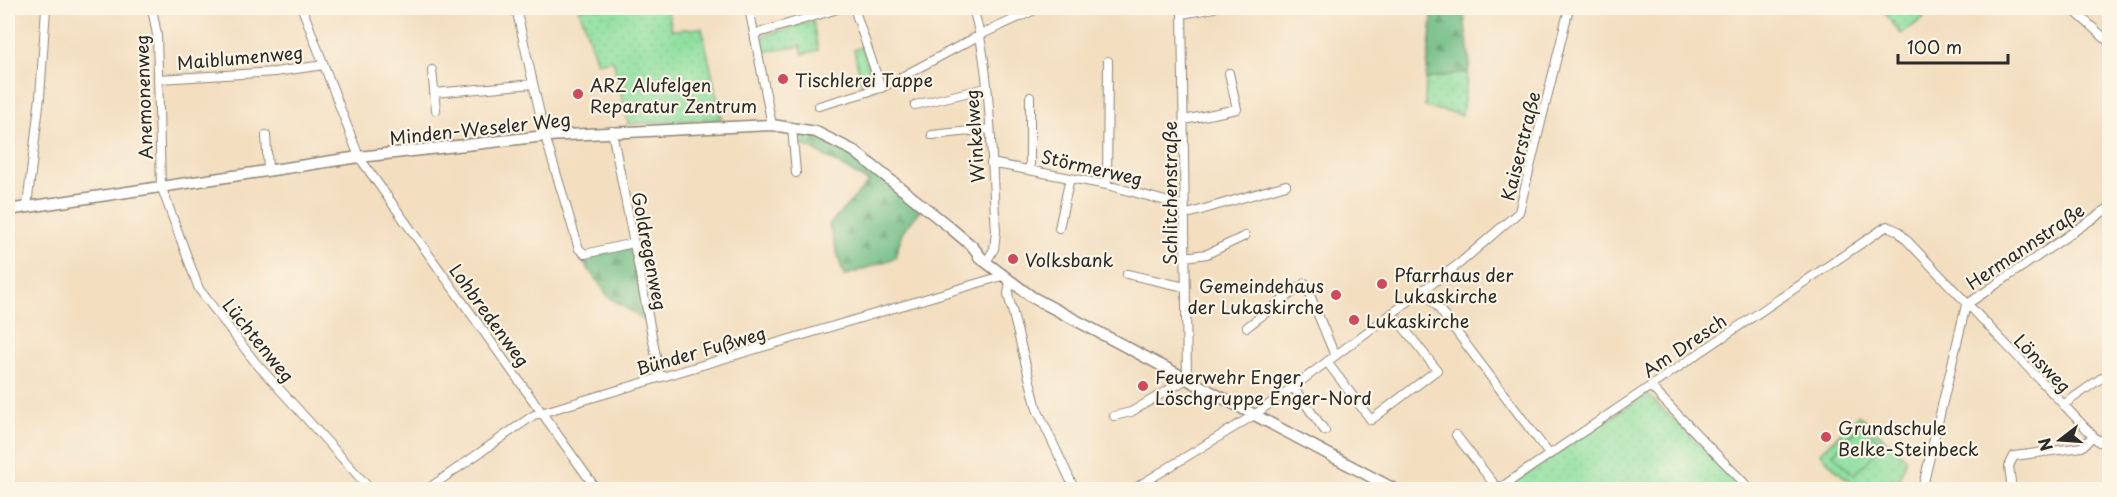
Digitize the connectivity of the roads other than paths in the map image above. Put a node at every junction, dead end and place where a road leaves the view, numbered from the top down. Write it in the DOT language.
graph roads {
  1 [pos="46,8"];
  2 [pos="152,8"];
  3 [pos="302,8"];
  4 [pos="516,8"];
  5 [pos="749,8"];
  6 [pos="841,8"];
  7 [pos="854,8"];
  8 [pos="973,8"];
  9 [pos="1039,8"];
  10 [pos="1214,8"];
  11 [pos="1569,8"];
  12 [pos="2071,8"];
  13 [pos="1182,11"];
  14 [pos="754,34"];
  15 [pos="980,35"];
  16 [pos="2109,43"];
  17 [pos="1108,61"];
  18 [pos="324,64"];
  19 [pos="432,70"];
  20 [pos="1229,73"];
  21 [pos="159,79"];
  22 [pos="533,84"];
  23 [pos="881,88"];
  24 [pos="986,88"];
  25 [pos="434,93"];
  26 [pos="1030,97"];
  27 [pos="915,105"];
  28 [pos="819,106"];
  29 [pos="436,110"];
  30 [pos="1184,120"];
  31 [pos="772,125"];
  32 [pos="792,127"];
  33 [pos="989,129"];
  34 [pos="612,131"];
  35 [pos="266,135"];
  36 [pos="932,135"];
  37 [pos="545,136"];
  38 [pos="359,158"];
  39 [pos="991,163"];
  40 [pos="1030,169"];
  41 [pos="268,170"];
  42 [pos="796,173"];
  43 [pos="1070,178"];
  44 [pos="1286,184"];
  45 [pos="1107,185"];
  46 [pos="161,186"];
  47 [pos="27,206"];
  48 [pos="2109,207"];
  49 [pos="8,210"];
  50 [pos="1184,211"];
  51 [pos="1887,226"];
  52 [pos="1059,228"];
  53 [pos="1245,236"];
  54 [pos="633,243"];
  55 [pos="1185,257"];
  56 [pos="984,261"];
  57 [pos="1127,274"];
  58 [pos="1006,279"];
  59 [pos="1185,287"];
  60 [pos="1424,289"];
  61 [pos="1966,305"];
  62 [pos="1392,312"];
  63 [pos="1247,327"];
  64 [pos="1335,356"];
  65 [pos="1326,362"];
  66 [pos="2109,372"];
  67 [pos="660,377"];
  68 [pos="1187,379"];
  69 [pos="1650,386"];
  70 [pos="1293,387"];
  71 [pos="2062,405"];
  72 [pos="543,413"];
  73 [pos="1254,415"];
  74 [pos="1114,417"];
  75 [pos="1325,431"];
  76 [pos="2109,434"];
  77 [pos="1456,435"];
  78 [pos="2096,439"];
  79 [pos="1549,454"];
  80 [pos="371,489"];
  81 [pos="426,489"];
  82 [pos="597,489"];
  83 [pos="1075,489"];
  84 [pos="1132,489"];
  85 [pos="1396,489"];
  86 [pos="1498,489"];
  87 [pos="1751,489"];
  88 [pos="1922,489"];
  89 [pos="2012,489"];
  1 -- 47 [label="street"];
  2 -- 21 [label="street, Anemonenweg"];
  3 -- 18 [label="street, Lohbredenweg"];
  4 -- 22 [label="street"];
  5 -- 14 [label="street"];
  6 -- 14 [label="street"];
  7 -- 23 [label="street"];
  8 -- 15 [label="street, Winkelweg"];
  9 -- 15 [label="street"];
  10 -- 13 [label="street"];
  11 -- 60 [label="street, Kaiserstraße"];
  12 -- 16 [label="street"];
  13 -- 30 [label="street, Schlitchenstraße"];
  14 -- 31 [label="street"];
  15 -- 23 [label="street"];
  15 -- 24 [label="street, Winkelweg"];
  17 -- 45 [label="street"];
  18 -- 21 [label="street, Maiblumenweg"];
  18 -- 38 [label="street, Lohbredenweg"];
  19 -- 25 [label="street"];
  20 -- 30 [label="street"];
  21 -- 46 [label="street, Anemonenweg"];
  22 -- 25 [label="street"];
  22 -- 37 [label="street"];
  23 -- 28 [label="street"];
  24 -- 27 [label="street"];
  24 -- 33 [label="street, Winkelweg"];
  25 -- 29 [label="street"];
  26 -- 40 [label="street"];
  30 -- 50 [label="street, Schlitchenstraße"];
  31 -- 32 [label="street, Minden-Weseler Weg"];
  31 -- 34 [label="street, Minden-Weseler Weg"];
  32 -- 42 [label="street"];
  32 -- 56 [label="street, Minden-Weseler Weg"];
  33 -- 36 [label="street"];
  33 -- 39 [label="street, Winkelweg"];
  34 -- 37 [label="street, Minden-Weseler Weg"];
  34 -- 54 [label="street, Goldregenweg"];
  35 -- 41 [label="street"];
  37 -- 38 [label="street, Minden-Weseler Weg"];
  37 -- 54 [label="street"];
  38 -- 41 [label="street, Minden-Weseler Weg"];
  38 -- 72 [label="street, Lohbredenweg"];
  39 -- 40 [label="street, Störmerweg"];
  39 -- 56 [label="street, Winkelweg"];
  40 -- 43 [label="street, Störmerweg"];
  41 -- 46 [label="street, Minden-Weseler Weg"];
  43 -- 45 [label="street, Störmerweg"];
  43 -- 52 [label="street"];
  44 -- 50 [label="street"];
  45 -- 50 [label="street, Störmerweg"];
  46 -- 47 [label="street, Minden-Weseler Weg"];
  46 -- 80 [label="street, Lüchtenweg"];
  47 -- 49 [label="street, Minden-Weseler Weg"];
  48 -- 61 [label="street, Hermannstraße"];
  50 -- 55 [label="street, Schlitchenstraße"];
  51 -- 61 [label="street, Lönsweg"];
  51 -- 69 [label="street, Am Dresch"];
  53 -- 55 [label="street"];
  54 -- 67 [label="street, Goldregenweg"];
  55 -- 59 [label="street, Schlitchenstraße"];
  56 -- 58 [label="street, Minden-Weseler Weg"];
  57 -- 59 [label="street"];
  58 -- 67 [label="street, Bünder Fußweg"];
  58 -- 68 [label="street, Minden-Weseler Weg"];
  58 -- 83 [label="street"];
  59 -- 68 [label="street, Schlitchenstraße"];
  60 -- 62 [label="street, Kaiserstraße"];
  60 -- 79 [label="street"];
  61 -- 71 [label="street, Lönsweg"];
  61 -- 88 [label="street, Hermannstraße"];
  62 -- 64 [label="street, Kaiserstraße"];
  62 -- 65 [label="street"];
  63 -- 64 [label="street"];
  64 -- 65 [label="street, Kaiserstraße"];
  65 -- 70 [label="street, Kaiserstraße"];
  66 -- 71 [label="street"];
  67 -- 72 [label="street, Bünder Fußweg"];
  68 -- 73 [label="street, Minden-Weseler Weg"];
  68 -- 74 [label="street"];
  69 -- 79 [label="street, Am Dresch"];
  69 -- 87 [label="street"];
  70 -- 73 [label="street, Kaiserstraße"];
  70 -- 75 [label="street"];
  71 -- 78 [label="street, Lönsweg"];
  72 -- 81 [label="street, Bünder Fußweg"];
  72 -- 82 [label="street, Lohbredenweg"];
  73 -- 84 [label="street, Kaiserstraße"];
  73 -- 85 [label="street, Minden-Weseler Weg"];
  76 -- 78 [label="street"];
  77 -- 86 [label="street"];
  78 -- 89 [label="street"];
  79 -- 86 [label="street, Am Dresch"];
}
